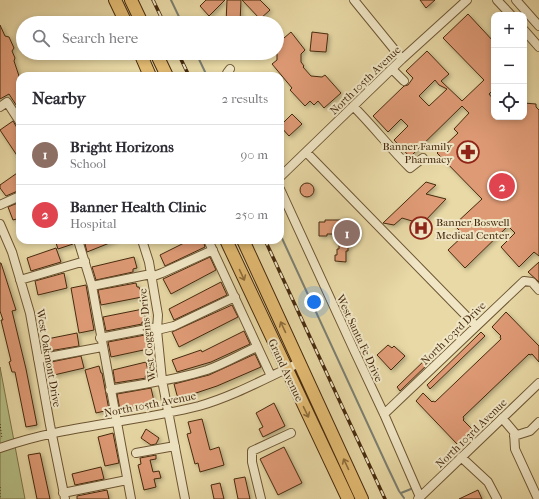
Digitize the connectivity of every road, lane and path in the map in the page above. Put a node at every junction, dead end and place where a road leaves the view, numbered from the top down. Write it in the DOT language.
graph roads {
  1 [pos="115,0"];
  2 [pos="131,0"];
  3 [pos="354,0"];
  4 [pos="467,0"];
  5 [pos="497,0"];
  6 [pos="516,0"];
  7 [pos="508,12"];
  8 [pos="123,16"];
  9 [pos="139,16"];
  10 [pos="539,26"];
  11 [pos="527,33"];
  12 [pos="539,47"];
  13 [pos="402,59"];
  14 [pos="143,60"];
  15 [pos="159,60"];
  16 [pos="392,69"];
  17 [pos="148,72"];
  18 [pos="165,72"];
  19 [pos="404,82"];
  20 [pos="354,106"];
  21 [pos="0,107"];
  22 [pos="16,116"];
  23 [pos="306,152"];
  24 [pos="423,158"];
  25 [pos="284,173"];
  26 [pos="16,198"];
  27 [pos="284,198"];
  28 [pos="0,205"];
  29 [pos="0,224"];
  30 [pos="353,233"];
  31 [pos="357,233"];
  32 [pos="79,244"];
  33 [pos="143,244"];
  34 [pos="210,244"];
  35 [pos="228,244"];
  36 [pos="244,244"];
  37 [pos="212,250"];
  38 [pos="85,261"];
  39 [pos="151,276"];
  40 [pos="20,280"];
  41 [pos="92,286"];
  42 [pos="539,290"];
  43 [pos="234,297"];
  44 [pos="476,326"];
  45 [pos="157,328"];
  46 [pos="100,338"];
  47 [pos="102,347"];
  48 [pos="257,347"];
  49 [pos="38,358"];
  50 [pos="299,363"];
  51 [pos="286,369"];
  52 [pos="271,376"];
  53 [pos="162,380"];
  54 [pos="539,383"];
  55 [pos="110,390"];
  56 [pos="168,412"];
  57 [pos="384,414"];
  58 [pos="502,418"];
  59 [pos="116,422"];
  60 [pos="539,422"];
  61 [pos="0,424"];
  62 [pos="291,433"];
  63 [pos="52,434"];
  64 [pos="514,436"];
  65 [pos="175,446"];
  66 [pos="0,448"];
  67 [pos="136,453"];
  68 [pos="461,458"];
  69 [pos="128,480"];
  70 [pos="0,487"];
  71 [pos="64,496"];
  72 [pos="419,498"];
  73 [pos="0,499"];
  74 [pos="131,499"];
  75 [pos="185,499"];
  76 [pos="261,499"];
  77 [pos="348,499"];
  78 [pos="362,499"];
  79 [pos="497,499"];
  80 [pos="538,499"];
  1 -- 8 [label="highway"];
  2 -- 9 [label="highway"];
  3 -- 13 [label="street"];
  4 -- 13 [label="street, North 105th Avenue"];
  5 -- 7 [label="street"];
  6 -- 10 [label="street"];
  11 -- 12 [label="street"];
  13 -- 16 [label="street, North 105th Avenue"];
  14 -- 17 [label="highway"];
  15 -- 18 [label="highway"];
  16 -- 19 [label="street"];
  16 -- 20 [label="street, North 105th Avenue"];
  20 -- 23 [label="street, North 105th Avenue"];
  20 -- 24 [label="street"];
  21 -- 22 [label="street"];
  23 -- 25 [label="street, North 105th Avenue"];
  23 -- 44 [label="street"];
  26 -- 28 [label="street"];
  27 -- 57 [label="street, West Santa Fe Drive"];
  29 -- 40 [label="street, West Oakmont Drive"];
  30 -- 31 [label="path"];
  32 -- 38 [label="street"];
  33 -- 39 [label="street, West Coggins Drive"];
  34 -- 37 [label="street"];
  35 -- 51 [label="highway, Grand Avenue, one-way"];
  50 -- 36 [label="highway, Grand Avenue, one-way"];
  37 -- 39 [label="street"];
  37 -- 43 [label="street"];
  38 -- 40 [label="street"];
  38 -- 41 [label="street"];
  39 -- 41 [label="street"];
  39 -- 45 [label="street, West Coggins Drive"];
  40 -- 49 [label="street, West Oakmont Drive"];
  41 -- 46 [label="street"];
  42 -- 44 [label="street, North 103rd Drive"];
  43 -- 45 [label="street"];
  43 -- 48 [label="street"];
  44 -- 57 [label="street, North 103rd Drive"];
  45 -- 46 [label="street"];
  45 -- 53 [label="street, West Coggins Drive"];
  46 -- 47 [label="street"];
  47 -- 49 [label="street"];
  47 -- 55 [label="street"];
  48 -- 52 [label="street"];
  48 -- 53 [label="street"];
  49 -- 63 [label="street, West Oakmont Drive"];
  50 -- 51 [label="street, North 105th Avenue"];
  78 -- 50 [label="highway, Grand Avenue, one-way"];
  51 -- 52 [label="street, North 105th Avenue"];
  51 -- 77 [label="highway, Grand Avenue, one-way"];
  52 -- 56 [label="street, North 105th Avenue"];
  53 -- 55 [label="street"];
  53 -- 56 [label="street, West Coggins Drive"];
  54 -- 58 [label="street, North 103rd Avenue"];
  55 -- 59 [label="street"];
  56 -- 59 [label="street, North 105th Avenue"];
  56 -- 65 [label="street, West Coggins Drive"];
  57 -- 72 [label="street, West Santa Fe Drive"];
  58 -- 64 [label="street"];
  58 -- 68 [label="street, North 103rd Avenue"];
  59 -- 63 [label="street, North 105th Avenue"];
  59 -- 69 [label="street"];
  60 -- 64 [label="street"];
  61 -- 66 [label="path"];
  62 -- 76 [label="street"];
  63 -- 66 [label="street, North 105th Avenue"];
  63 -- 71 [label="street, West Oakmont Drive"];
  64 -- 80 [label="street"];
  65 -- 67 [label="street"];
  65 -- 75 [label="street, West Coggins Drive"];
  68 -- 72 [label="street, North 103rd Avenue"];
  68 -- 79 [label="street"];
  69 -- 71 [label="street"];
  69 -- 74 [label="street"];
  70 -- 73 [label="path"];
}
